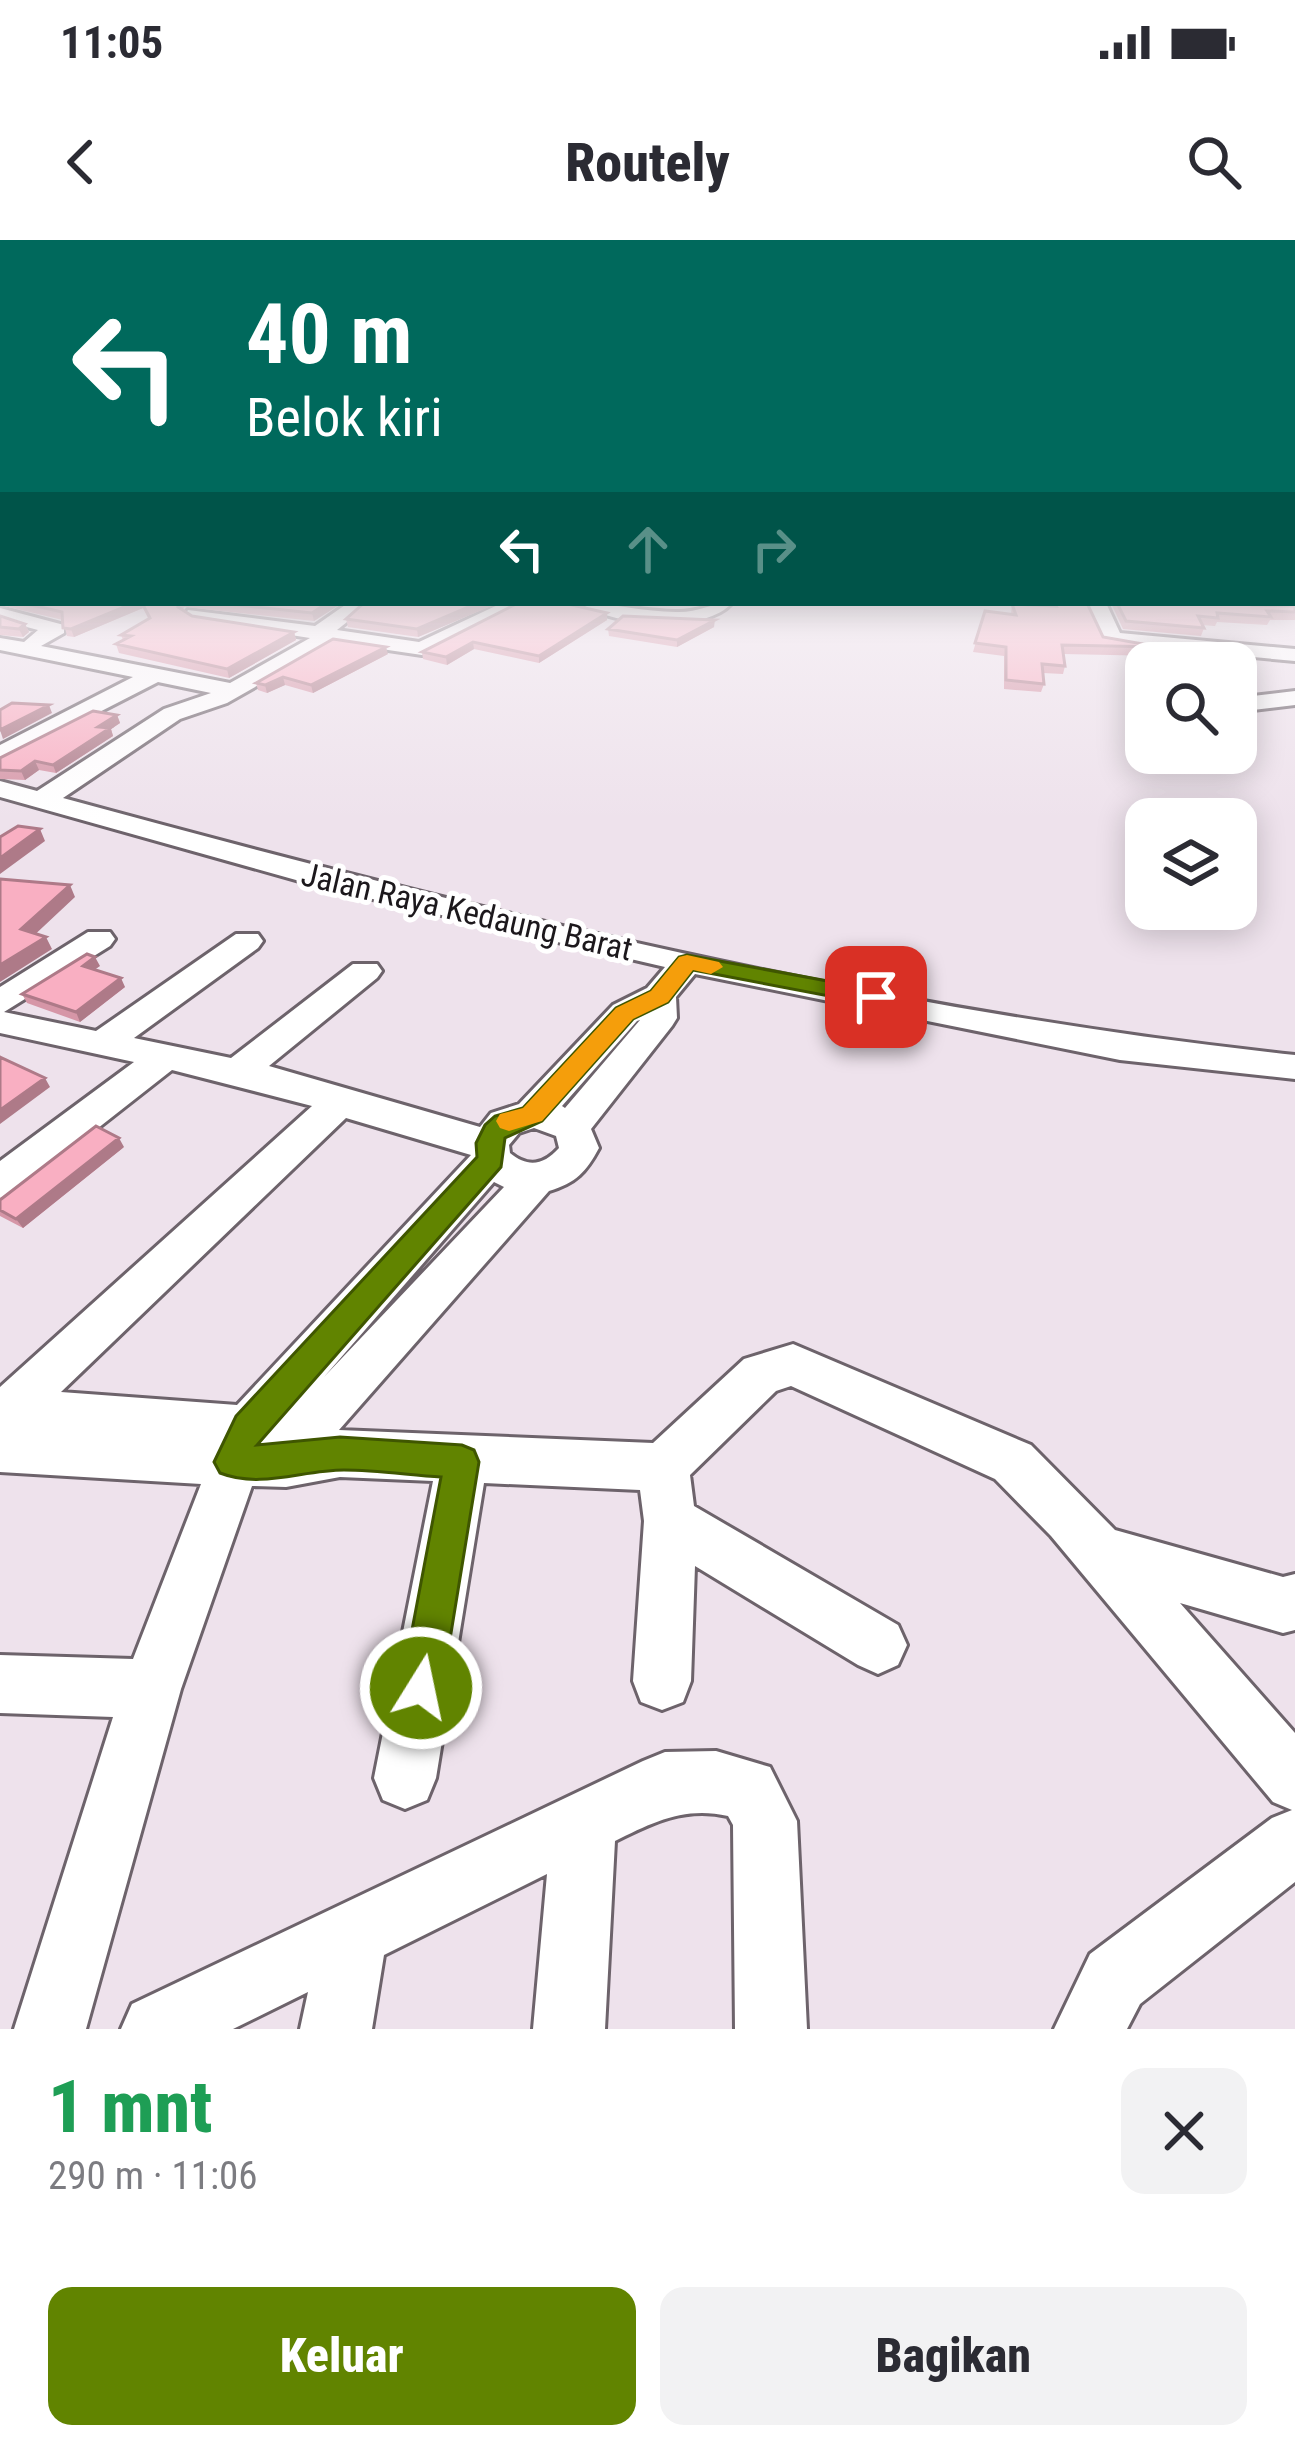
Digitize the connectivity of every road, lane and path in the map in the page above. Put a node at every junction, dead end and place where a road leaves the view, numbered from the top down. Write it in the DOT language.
graph roads {
  1 [pos="41,652"];
  2 [pos="293,652"];
  3 [pos="154,675"];
  4 [pos="232,690"];
  5 [pos="1295,698"];
  6 [pos="1257,703"];
  7 [pos="0,755"];
  8 [pos="20,797"];
  9 [pos="16,827"];
  10 [pos="99,939"];
  11 [pos="247,941"];
  12 [pos="687,962"];
  13 [pos="365,970"];
  14 [pos="659,997"];
  15 [pos="2,1025"];
  16 [pos="103,1043"];
  17 [pos="154,1066"];
  18 [pos="1295,1066"];
  19 [pos="239,1071"];
  20 [pos="351,1108"];
  21 [pos="533,1114"];
  22 [pos="572,1127"];
  23 [pos="490,1151"];
  24 [pos="536,1179"];
  25 [pos="0,1183"];
  26 [pos="308,1360"];
  27 [pos="354,1378"];
  28 [pos="3,1423"];
  29 [pos="282,1448"];
  30 [pos="462,1462"];
  31 [pos="663,1467"];
  32 [pos="670,1521"];
  33 [pos="1074,1522"];
  34 [pos="1295,1602"];
  35 [pos="878,1645"];
  36 [pos="662,1681"];
  37 [pos="0,1684"];
  38 [pos="152,1689"];
  39 [pos="405,1778"];
  40 [pos="1295,1780"];
  41 [pos="584,1823"];
  42 [pos="1295,1841"];
  43 [pos="354,1933"];
  44 [pos="1084,2025"];
  45 [pos="50,2029"];
  46 [pos="157,2029"];
  47 [pos="336,2029"];
  48 [pos="569,2029"];
  49 [pos="771,2029"];
  1 -- 3 [label="street"];
  2 -- 4 [label="street"];
  3 -- 4 [label="street"];
  3 -- 7 [label="street"];
  4 -- 8 [label="street"];
  5 -- 6 [label="street"];
  8 -- 9 [label="street"];
  8 -- 12 [label="street, Jalan Raya Kedaung Barat"];
  10 -- 15 [label="street"];
  11 -- 16 [label="street"];
  12 -- 14 [label="street"];
  12 -- 18 [label="street, Jalan Raya Kedaung Barat"];
  13 -- 19 [label="street"];
  14 -- 21 [label="street"];
  14 -- 22 [label="street"];
  15 -- 16 [label="street"];
  15 -- 17 [label="street"];
  16 -- 17 [label="street"];
  17 -- 19 [label="street"];
  17 -- 20 [label="street"];
  17 -- 25 [label="street"];
  19 -- 20 [label="street"];
  20 -- 23 [label="street"];
  20 -- 28 [label="street"];
  21 -- 22 [label="street"];
  21 -- 23 [label="street"];
  22 -- 24 [label="street"];
  23 -- 24 [label="street"];
  23 -- 26 [label="street"];
  24 -- 27 [label="street"];
  26 -- 27 [label="street"];
  26 -- 29 [label="street"];
  27 -- 29 [label="street"];
  28 -- 29 [label="street"];
  29 -- 30 [label="street"];
  29 -- 38 [label="street"];
  30 -- 31 [label="street"];
  30 -- 39 [label="street"];
  31 -- 32 [label="street"];
  31 -- 33 [label="street"];
  32 -- 35 [label="street"];
  32 -- 36 [label="street"];
  33 -- 34 [label="street"];
  33 -- 40 [label="street"];
  37 -- 38 [label="street"];
  38 -- 45 [label="street"];
  41 -- 43 [label="street"];
  41 -- 48 [label="street"];
  41 -- 49 [label="street"];
  42 -- 44 [label="street"];
  43 -- 46 [label="street"];
  43 -- 47 [label="street"];
}
